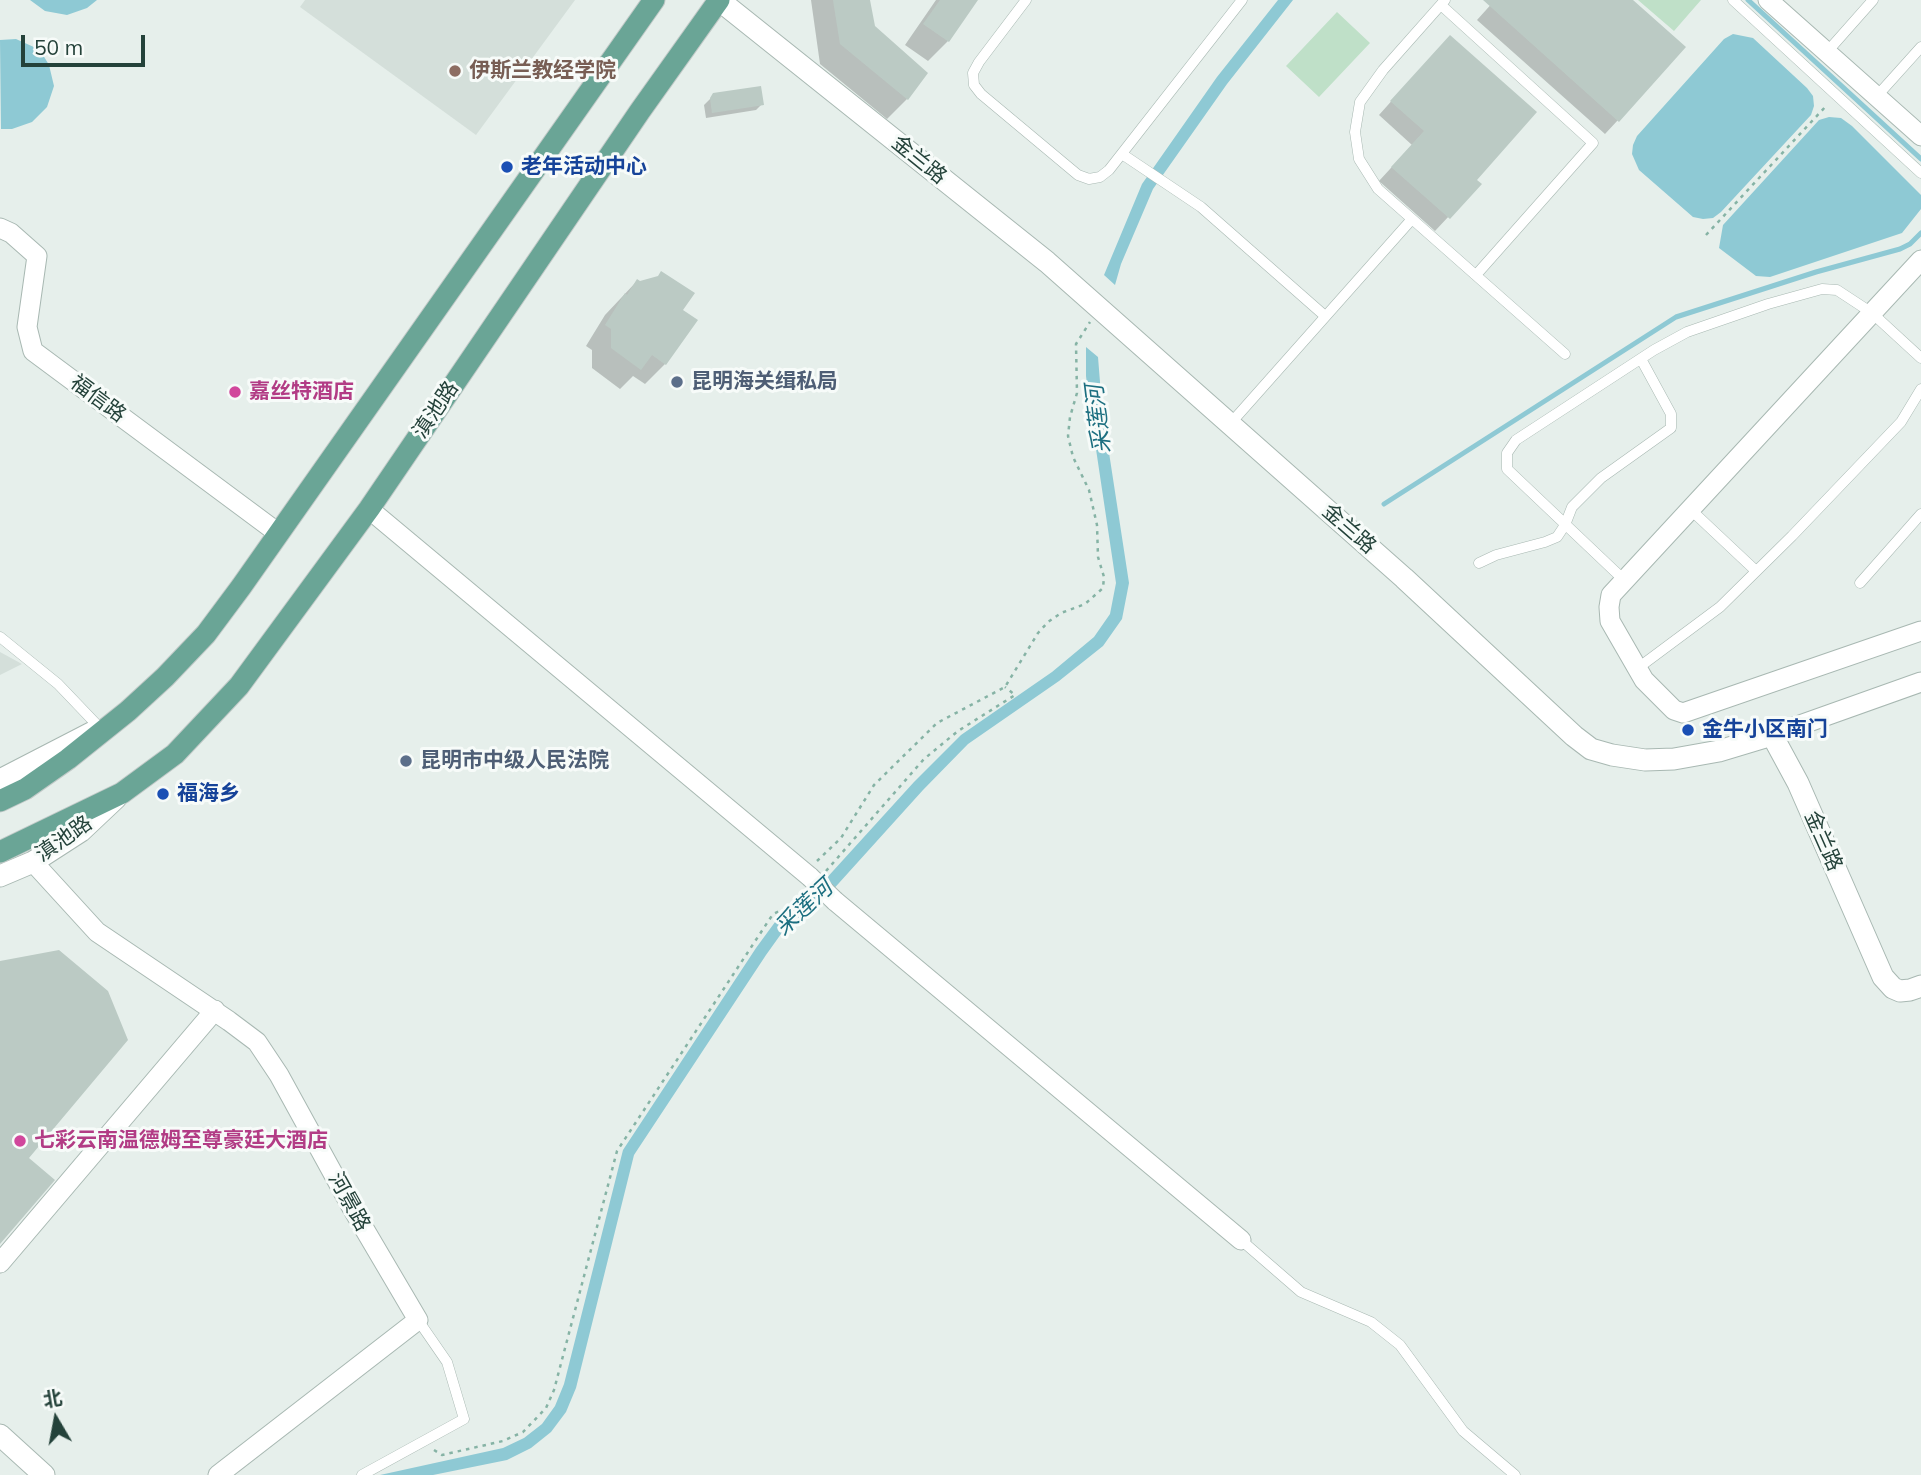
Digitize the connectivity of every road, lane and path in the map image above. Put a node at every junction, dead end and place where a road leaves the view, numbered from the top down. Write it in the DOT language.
graph roads {
  1 [pos="654,0"];
  2 [pos="719,0"];
  3 [pos="1026,0"];
  4 [pos="1242,0"];
  5 [pos="1733,0"];
  6 [pos="1873,0"];
  7 [pos="1771,1"];
  8 [pos="1443,3"];
  9 [pos="1921,47"];
  10 [pos="1826,52"];
  11 [pos="1837,95"];
  12 [pos="1877,96"];
  13 [pos="1921,136"];
  14 [pos="1122,154"];
  15 [pos="1921,173"];
  16 [pos="1412,219"];
  17 [pos="0,228"];
  18 [pos="1706,235"];
  19 [pos="1921,260"];
  20 [pos="1476,275"];
  21 [pos="1100,309"];
  22 [pos="1872,313"];
  23 [pos="1325,316"];
  24 [pos="1565,354"];
  25 [pos="1921,358"];
  26 [pos="1641,359"];
  27 [pos="1921,389"];
  28 [pos="1230,424"];
  29 [pos="369,509"];
  30 [pos="1690,509"];
  31 [pos="1921,514"];
  32 [pos="1565,525"];
  33 [pos="278,533"];
  34 [pos="1479,563"];
  35 [pos="1756,571"];
  36 [pos="1624,580"];
  37 [pos="1860,583"];
  38 [pos="1921,631"];
  39 [pos="0,636"];
  40 [pos="1638,668"];
  41 [pos="1921,682"];
  42 [pos="1005,687"];
  43 [pos="128,711"];
  44 [pos="100,728"];
  45 [pos="1772,735"];
  46 [pos="0,780"];
  47 [pos="122,793"];
  48 [pos="0,801"];
  49 [pos="0,852"];
  50 [pos="33,862"];
  51 [pos="0,876"];
  52 [pos="812,878"];
  53 [pos="1921,986"];
  54 [pos="215,1010"];
  55 [pos="1241,1240"];
  56 [pos="0,1263"];
  57 [pos="418,1320"];
  58 [pos="0,1435"];
  59 [pos="422,1442"];
  60 [pos="44,1475"];
  61 [pos="218,1475"];
  62 [pos="362,1475"];
  63 [pos="1515,1475"];
  1 -- 33 [label="main road"];
  2 -- 21 [label="street, 金兰路"];
  2 -- 29 [label="main road, 滇池路"];
  3 -- 14 [label="lane"];
  4 -- 14 [label="lane"];
  5 -- 11 [label="lane"];
  6 -- 10 [label="lane"];
  7 -- 10 [label="street"];
  8 -- 16 [label="lane"];
  8 -- 20 [label="lane"];
  9 -- 12 [label="lane"];
  10 -- 12 [label="street"];
  11 -- 15 [label="lane"];
  11 -- 18 [label="path"];
  12 -- 13 [label="street"];
  14 -- 23 [label="lane"];
  16 -- 20 [label="lane"];
  16 -- 23 [label="lane"];
  17 -- 33 [label="street, 福信路"];
  19 -- 22 [label="street"];
  20 -- 24 [label="lane"];
  21 -- 28 [label="street, 金兰路"];
  21 -- 42 [label="path"];
  22 -- 25 [label="lane"];
  22 -- 26 [label="lane"];
  22 -- 30 [label="street"];
  23 -- 28 [label="lane"];
  26 -- 32 [label="lane"];
  26 -- 32 [label="lane"];
  27 -- 35 [label="lane"];
  28 -- 45 [label="street, 金兰路"];
  29 -- 47 [label="main road, 滇池路"];
  29 -- 52 [label="street"];
  30 -- 35 [label="lane"];
  30 -- 36 [label="street"];
  31 -- 37 [label="lane"];
  32 -- 34 [label="lane"];
  32 -- 36 [label="lane"];
  33 -- 43 [label="main road"];
  35 -- 40 [label="lane"];
  36 -- 40 [label="street"];
  38 -- 40 [label="street"];
  39 -- 44 [label="lane"];
  41 -- 45 [label="street"];
  42 -- 52 [label="path"];
  42 -- 52 [label="path"];
  43 -- 44 [label="street"];
  43 -- 48 [label="main road"];
  44 -- 46 [label="street"];
  45 -- 53 [label="street, 金兰路"];
  47 -- 49 [label="main road, 滇池路"];
  47 -- 50 [label="street, 滇池路"];
  50 -- 51 [label="street, 滇池路"];
  50 -- 54 [label="street, 河景路"];
  52 -- 55 [label="street, bridge"];
  52 -- 59 [label="path"];
  54 -- 56 [label="street"];
  54 -- 57 [label="street, 河景路"];
  55 -- 63 [label="lane"];
  57 -- 59 [label="lane"];
  57 -- 61 [label="street"];
  58 -- 60 [label="street"];
  59 -- 62 [label="lane"];
}
